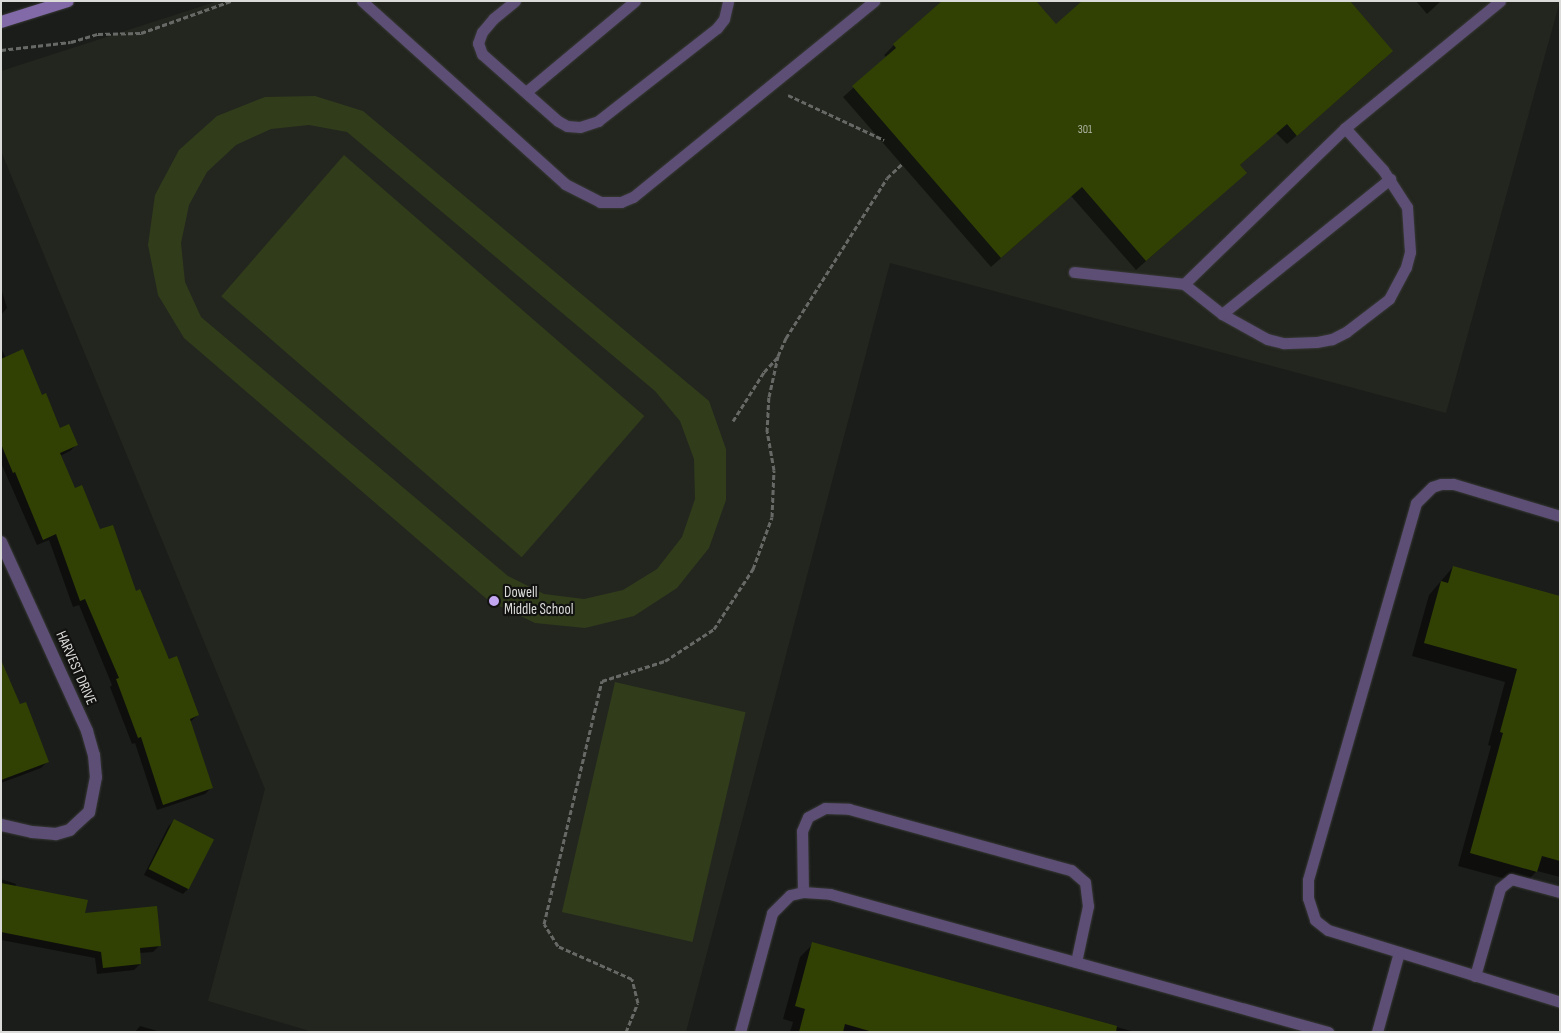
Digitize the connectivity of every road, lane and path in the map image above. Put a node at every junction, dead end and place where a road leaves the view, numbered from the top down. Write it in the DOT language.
graph roads {
  1 [pos="68,1"];
  2 [pos="231,1"];
  3 [pos="362,1"];
  4 [pos="515,1"];
  5 [pos="635,1"];
  6 [pos="728,1"];
  7 [pos="874,1"];
  8 [pos="1500,1"];
  9 [pos="1,22"];
  10 [pos="1,50"];
  11 [pos="526,92"];
  12 [pos="788,95"];
  13 [pos="1345,128"];
  14 [pos="884,140"];
  15 [pos="902,164"];
  16 [pos="1390,179"];
  17 [pos="1074,272"];
  18 [pos="1184,284"];
  19 [pos="1222,314"];
  20 [pos="778,356"];
  21 [pos="733,421"];
  22 [pos="1560,516"];
  23 [pos="1,542"];
  24 [pos="1,825"];
  25 [pos="803,892"];
  26 [pos="1560,892"];
  27 [pos="1400,952"];
  28 [pos="1076,962"];
  29 [pos="1474,976"];
  30 [pos="1560,1002"];
  31 [pos="626,1032"];
  32 [pos="740,1032"];
  33 [pos="1328,1032"];
  34 [pos="1377,1032"];
  1 -- 9 [label="main road"];
  2 -- 10 [label="path"];
  3 -- 7 [label="lane"];
  4 -- 11 [label="lane"];
  5 -- 11 [label="lane"];
  6 -- 11 [label="lane"];
  8 -- 13 [label="lane"];
  12 -- 14 [label="path"];
  13 -- 16 [label="lane"];
  13 -- 18 [label="lane"];
  15 -- 20 [label="path"];
  16 -- 19 [label="lane"];
  16 -- 19 [label="lane"];
  17 -- 18 [label="lane"];
  18 -- 19 [label="lane"];
  20 -- 21 [label="path"];
  20 -- 31 [label="path"];
  22 -- 27 [label="lane"];
  23 -- 24 [label="street, HARVEST DRIVE"];
  25 -- 28 [label="lane"];
  25 -- 28 [label="lane"];
  25 -- 32 [label="lane"];
  26 -- 29 [label="lane"];
  27 -- 29 [label="lane"];
  27 -- 34 [label="lane"];
  28 -- 33 [label="lane"];
  29 -- 30 [label="lane"];
}
